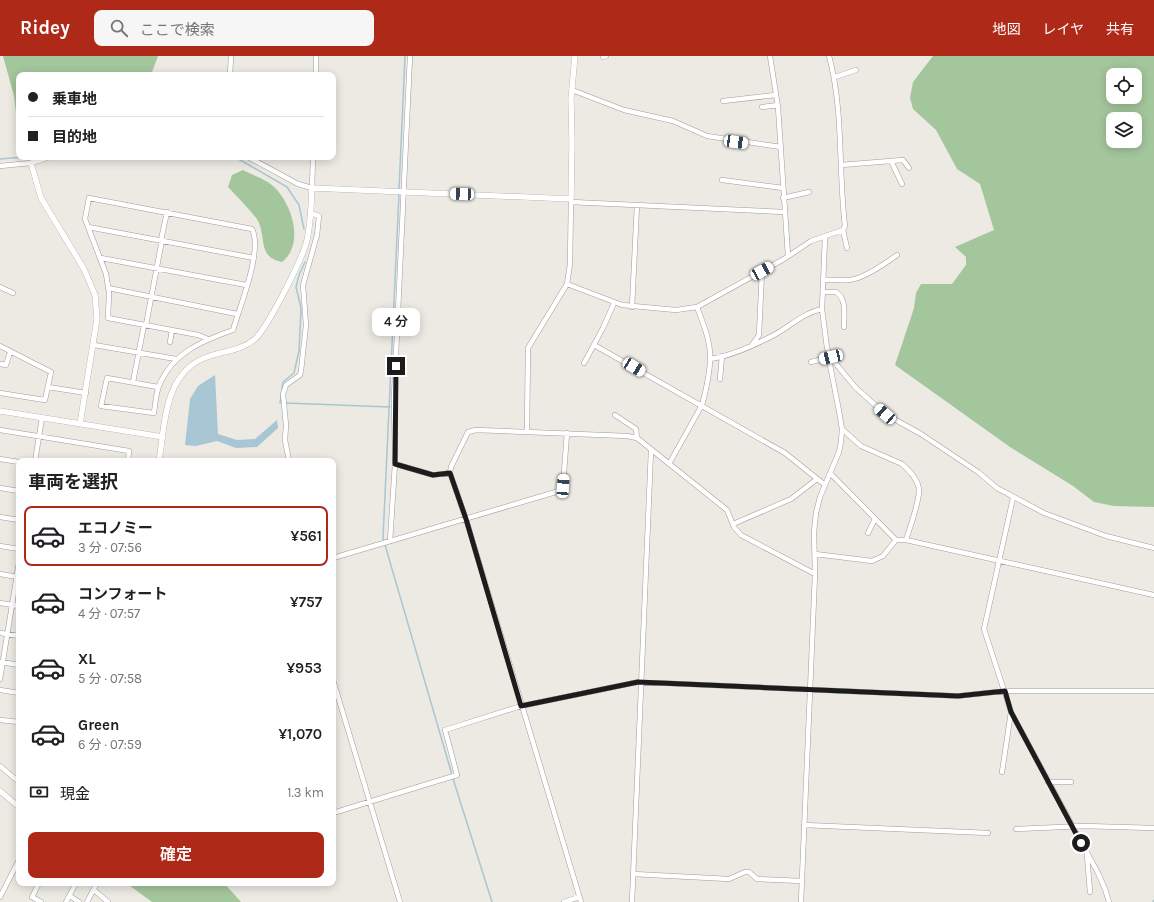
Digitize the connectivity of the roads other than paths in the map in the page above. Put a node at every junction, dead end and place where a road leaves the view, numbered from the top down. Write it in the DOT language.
graph roads {
  1 [pos="231,56"];
  2 [pos="316,56"];
  3 [pos="410,56"];
  4 [pos="575,56"];
  5 [pos="770,56"];
  6 [pos="829,56"];
  7 [pos="856,70"];
  8 [pos="230,72"];
  9 [pos="316,72"];
  10 [pos="834,78"];
  11 [pos="572,90"];
  12 [pos="776,95"];
  13 [pos="723,101"];
  14 [pos="778,105"];
  15 [pos="762,107"];
  16 [pos="780,147"];
  17 [pos="40,160"];
  18 [pos="254,160"];
  19 [pos="313,160"];
  20 [pos="891,161"];
  21 [pos="31,163"];
  22 [pos="841,165"];
  23 [pos="0,166"];
  24 [pos="910,168"];
  25 [pos="722,180"];
  26 [pos="902,184"];
  27 [pos="312,188"];
  28 [pos="783,188"];
  29 [pos="404,192"];
  30 [pos="809,192"];
  31 [pos="784,198"];
  32 [pos="571,201"];
  33 [pos="637,205"];
  34 [pos="167,212"];
  35 [pos="784,212"];
  36 [pos="310,213"];
  37 [pos="88,227"];
  38 [pos="843,230"];
  39 [pos="825,237"];
  40 [pos="161,240"];
  41 [pos="847,248"];
  42 [pos="897,255"];
  43 [pos="788,256"];
  44 [pos="101,258"];
  45 [pos="254,258"];
  46 [pos="156,269"];
  47 [pos="762,271"];
  48 [pos="824,280"];
  49 [pos="568,284"];
  50 [pos="246,285"];
  51 [pos="0,287"];
  52 [pos="108,288"];
  53 [pos="823,292"];
  54 [pos="13,293"];
  55 [pos="151,296"];
  56 [pos="614,303"];
  57 [pos="632,306"];
  58 [pos="698,307"];
  59 [pos="822,309"];
  60 [pos="238,314"];
  61 [pos="145,325"];
  62 [pos="844,327"];
  63 [pos="172,330"];
  64 [pos="208,339"];
  65 [pos="170,342"];
  66 [pos="752,344"];
  67 [pos="94,345"];
  68 [pos="594,345"];
  69 [pos="0,346"];
  70 [pos="10,352"];
  71 [pos="139,353"];
  72 [pos="722,356"];
  73 [pos="831,358"];
  74 [pos="176,359"];
  75 [pos="710,359"];
  76 [pos="811,362"];
  77 [pos="584,363"];
  78 [pos="0,364"];
  79 [pos="720,379"];
  80 [pos="134,382"];
  81 [pos="48,387"];
  82 [pos="158,387"];
  83 [pos="0,393"];
  84 [pos="86,393"];
  85 [pos="702,405"];
  86 [pos="0,411"];
  87 [pos="615,415"];
  88 [pos="42,418"];
  89 [pos="80,424"];
  90 [pos="842,428"];
  91 [pos="0,430"];
  92 [pos="527,432"];
  93 [pos="567,434"];
  94 [pos="38,436"];
  95 [pos="163,438"];
  96 [pos="637,438"];
  97 [pos="651,450"];
  98 [pos="35,458"];
  99 [pos="128,458"];
  100 [pos="160,458"];
  101 [pos="288,458"];
  102 [pos="0,459"];
  103 [pos="16,462"];
  104 [pos="395,464"];
  105 [pos="669,464"];
  106 [pos="450,473"];
  107 [pos="830,473"];
  108 [pos="817,479"];
  109 [pos="824,485"];
  110 [pos="0,488"];
  111 [pos="16,491"];
  112 [pos="1013,498"];
  113 [pos="0,517"];
  114 [pos="466,519"];
  115 [pos="16,520"];
  116 [pos="875,520"];
  117 [pos="733,524"];
  118 [pos="868,533"];
  119 [pos="896,540"];
  120 [pos="906,540"];
  121 [pos="389,542"];
  122 [pos="0,546"];
  123 [pos="1154,548"];
  124 [pos="16,549"];
  125 [pos="815,554"];
  126 [pos="336,557"];
  127 [pos="1000,561"];
  128 [pos="0,574"];
  129 [pos="815,574"];
  130 [pos="16,577"];
  131 [pos="16,586"];
  132 [pos="1154,595"];
  133 [pos="0,603"];
  134 [pos="12,605"];
  135 [pos="16,606"];
  136 [pos="0,633"];
  137 [pos="7,634"];
  138 [pos="16,636"];
  139 [pos="1,662"];
  140 [pos="16,664"];
  141 [pos="0,679"];
  142 [pos="643,683"];
  143 [pos="0,690"];
  144 [pos="336,690"];
  145 [pos="811,690"];
  146 [pos="1005,691"];
  147 [pos="1154,691"];
  148 [pos="16,693"];
  149 [pos="521,706"];
  150 [pos="1011,712"];
  151 [pos="0,720"];
  152 [pos="16,722"];
  153 [pos="0,766"];
  154 [pos="1002,772"];
  155 [pos="16,779"];
  156 [pos="1048,782"];
  157 [pos="1071,782"];
  158 [pos="0,791"];
  159 [pos="370,801"];
  160 [pos="16,804"];
  161 [pos="336,812"];
  162 [pos="804,825"];
  163 [pos="1072,826"];
  164 [pos="1154,828"];
  165 [pos="1016,829"];
  166 [pos="988,833"];
  167 [pos="1086,854"];
  168 [pos="16,866"];
  169 [pos="633,874"];
  170 [pos="802,882"];
  171 [pos="38,886"];
  172 [pos="75,886"];
  173 [pos="96,886"];
  174 [pos="94,890"];
  175 [pos="1090,892"];
  176 [pos="70,896"];
  177 [pos="0,897"];
  178 [pos="580,900"];
  179 [pos="41,902"];
  180 [pos="66,902"];
  181 [pos="79,902"];
  182 [pos="87,902"];
  183 [pos="108,902"];
  184 [pos="400,902"];
  185 [pos="564,902"];
  186 [pos="632,902"];
  187 [pos="801,902"];
  188 [pos="1109,902"];
  1 -- 8 [label="street"];
  2 -- 9 [label="street"];
  3 -- 29 [label="street"];
  4 -- 11 [label="street"];
  5 -- 12 [label="street"];
  6 -- 10 [label="street"];
  7 -- 10 [label="street"];
  10 -- 22 [label="street"];
  11 -- 16 [label="street"];
  11 -- 32 [label="street"];
  12 -- 13 [label="street"];
  12 -- 14 [label="street"];
  14 -- 15 [label="street"];
  14 -- 16 [label="street"];
  16 -- 28 [label="street"];
  17 -- 21 [label="street"];
  18 -- 27 [label="street"];
  19 -- 27 [label="street"];
  20 -- 22 [label="street"];
  20 -- 24 [label="street"];
  20 -- 26 [label="street"];
  21 -- 23 [label="street"];
  21 -- 67 [label="street"];
  22 -- 38 [label="street"];
  25 -- 28 [label="street"];
  27 -- 29 [label="street"];
  27 -- 36 [label="street"];
  28 -- 31 [label="street"];
  29 -- 32 [label="street"];
  29 -- 104 [label="street"];
  30 -- 31 [label="street"];
  31 -- 35 [label="street"];
  32 -- 33 [label="street"];
  32 -- 49 [label="street"];
  33 -- 35 [label="street"];
  33 -- 57 [label="street"];
  34 -- 37 [label="street"];
  34 -- 40 [label="street"];
  34 -- 45 [label="street"];
  35 -- 43 [label="street"];
  36 -- 95 [label="street"];
  36 -- 101 [label="street"];
  37 -- 40 [label="street"];
  37 -- 44 [label="street"];
  38 -- 39 [label="street"];
  38 -- 41 [label="street"];
  39 -- 43 [label="street"];
  39 -- 48 [label="street"];
  40 -- 45 [label="street"];
  40 -- 46 [label="street"];
  42 -- 48 [label="street"];
  43 -- 47 [label="street"];
  44 -- 46 [label="street"];
  44 -- 52 [label="street"];
  45 -- 50 [label="street"];
  46 -- 50 [label="street"];
  46 -- 55 [label="street"];
  47 -- 58 [label="street"];
  47 -- 66 [label="street"];
  48 -- 53 [label="street"];
  49 -- 56 [label="street"];
  49 -- 92 [label="street"];
  50 -- 60 [label="street"];
  51 -- 54 [label="street"];
  52 -- 55 [label="street"];
  52 -- 61 [label="street"];
  53 -- 59 [label="street"];
  53 -- 62 [label="street"];
  55 -- 60 [label="street"];
  55 -- 61 [label="street"];
  56 -- 57 [label="street"];
  56 -- 68 [label="street"];
  57 -- 58 [label="street"];
  58 -- 75 [label="street"];
  59 -- 66 [label="street"];
  59 -- 73 [label="street"];
  60 -- 64 [label="street"];
  61 -- 63 [label="street"];
  61 -- 71 [label="street"];
  63 -- 64 [label="street"];
  63 -- 65 [label="street"];
  64 -- 74 [label="street"];
  66 -- 72 [label="street"];
  67 -- 71 [label="street"];
  67 -- 84 [label="street"];
  68 -- 77 [label="street"];
  68 -- 85 [label="street"];
  69 -- 70 [label="street"];
  70 -- 78 [label="street"];
  70 -- 81 [label="street"];
  71 -- 74 [label="street"];
  71 -- 80 [label="street"];
  72 -- 75 [label="street"];
  72 -- 79 [label="street"];
  73 -- 76 [label="street"];
  73 -- 90 [label="street"];
  73 -- 112 [label="street"];
  74 -- 82 [label="street"];
  75 -- 85 [label="street"];
  80 -- 82 [label="street"];
  80 -- 82 [label="street"];
  81 -- 83 [label="street"];
  81 -- 84 [label="street"];
  84 -- 89 [label="street"];
  85 -- 105 [label="street"];
  85 -- 108 [label="street"];
  86 -- 88 [label="street"];
  87 -- 96 [label="street"];
  88 -- 89 [label="street"];
  88 -- 94 [label="street"];
  89 -- 95 [label="street"];
  90 -- 107 [label="street"];
  90 -- 120 [label="street"];
  91 -- 94 [label="street"];
  92 -- 93 [label="street"];
  92 -- 106 [label="street"];
  93 -- 96 [label="street"];
  93 -- 114 [label="street"];
  94 -- 98 [label="street"];
  94 -- 99 [label="street"];
  95 -- 100 [label="street"];
  96 -- 97 [label="street"];
  97 -- 105 [label="street"];
  97 -- 142 [label="street"];
  102 -- 103 [label="street"];
  104 -- 106 [label="street"];
  104 -- 121 [label="street"];
  105 -- 117 [label="street"];
  106 -- 114 [label="street"];
  107 -- 109 [label="street"];
  107 -- 116 [label="street"];
  108 -- 109 [label="street"];
  108 -- 117 [label="street"];
  109 -- 125 [label="street"];
  110 -- 111 [label="street"];
  112 -- 123 [label="street"];
  112 -- 127 [label="street"];
  113 -- 115 [label="street"];
  114 -- 121 [label="street"];
  114 -- 149 [label="street"];
  116 -- 118 [label="street"];
  116 -- 119 [label="street"];
  117 -- 129 [label="street"];
  119 -- 120 [label="street"];
  119 -- 125 [label="street"];
  120 -- 127 [label="street"];
  121 -- 126 [label="street"];
  122 -- 124 [label="street"];
  125 -- 129 [label="street"];
  127 -- 132 [label="street"];
  127 -- 146 [label="street"];
  128 -- 130 [label="street"];
  129 -- 145 [label="street"];
  131 -- 134 [label="street"];
  133 -- 134 [label="street"];
  134 -- 135 [label="street"];
  134 -- 137 [label="street"];
  136 -- 137 [label="street"];
  137 -- 138 [label="street"];
  137 -- 139 [label="street"];
  139 -- 140 [label="street"];
  139 -- 141 [label="street"];
  142 -- 145 [label="street"];
  142 -- 149 [label="street"];
  142 -- 169 [label="street"];
  143 -- 148 [label="street"];
  144 -- 159 [label="street"];
  145 -- 146 [label="street"];
  145 -- 162 [label="street"];
  146 -- 147 [label="street"];
  146 -- 150 [label="street"];
  149 -- 159 [label="street"];
  149 -- 178 [label="street"];
  150 -- 154 [label="street"];
  150 -- 156 [label="street"];
  151 -- 152 [label="street"];
  153 -- 155 [label="street"];
  156 -- 157 [label="street"];
  156 -- 163 [label="street"];
  158 -- 160 [label="street"];
  159 -- 161 [label="street"];
  159 -- 184 [label="street"];
  162 -- 166 [label="street"];
  162 -- 170 [label="street"];
  163 -- 164 [label="street"];
  163 -- 165 [label="street"];
  163 -- 167 [label="street"];
  167 -- 175 [label="street"];
  167 -- 188 [label="street"];
  168 -- 177 [label="street"];
  169 -- 170 [label="street"];
  169 -- 186 [label="street"];
  170 -- 187 [label="street"];
  171 -- 179 [label="street"];
  172 -- 176 [label="street"];
  173 -- 174 [label="street"];
  174 -- 182 [label="street"];
  174 -- 183 [label="street"];
  176 -- 180 [label="street"];
  176 -- 181 [label="street"];
  178 -- 185 [label="street"];
}
